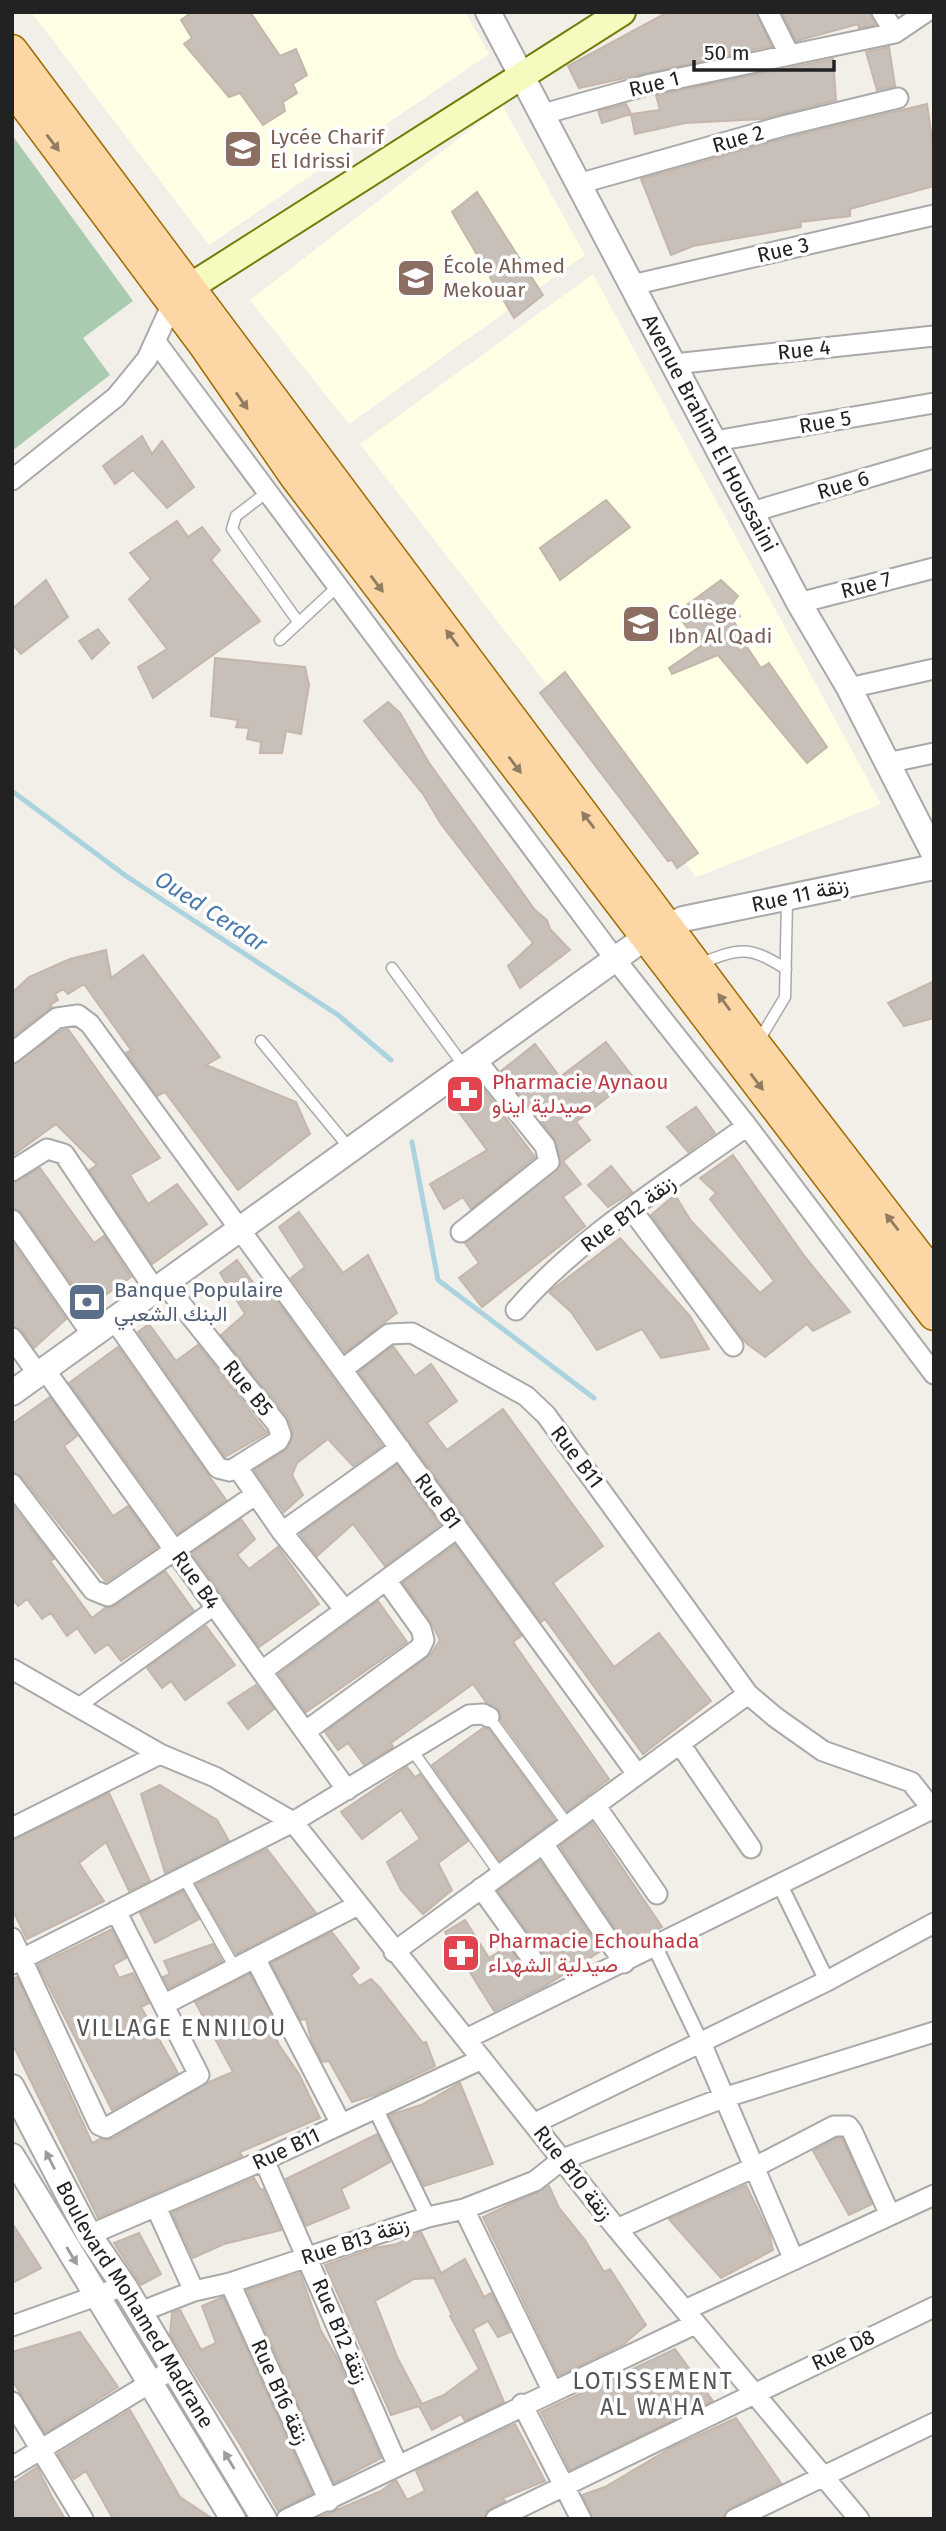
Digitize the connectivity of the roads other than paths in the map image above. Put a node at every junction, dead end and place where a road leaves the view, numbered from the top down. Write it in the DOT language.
graph roads {
  1 [pos="488,12"];
  2 [pos="768,12"];
  3 [pos="882,12"];
  4 [pos="926,12"];
  5 [pos="612,15"];
  6 [pos="895,33"];
  7 [pos="12,50"];
  8 [pos="789,54"];
  9 [pos="522,74"];
  10 [pos="12,89"];
  11 [pos="898,98"];
  12 [pos="543,114"];
  13 [pos="578,184"];
  14 [pos="934,215"];
  15 [pos="632,285"];
  16 [pos="181,295"];
  17 [pos="934,336"];
  18 [pos="156,342"];
  19 [pos="674,365"];
  20 [pos="934,403"];
  21 [pos="715,441"];
  22 [pos="934,458"];
  23 [pos="319,459"];
  24 [pos="296,478"];
  25 [pos="12,480"];
  26 [pos="268,495"];
  27 [pos="752,512"];
  28 [pos="934,568"];
  29 [pos="337,587"];
  30 [pos="799,603"];
  31 [pos="299,623"];
  32 [pos="280,640"];
  33 [pos="934,669"];
  34 [pos="849,688"];
  35 [pos="934,753"];
  36 [pos="887,763"];
  37 [pos="934,854"];
  38 [pos="934,867"];
  39 [pos="787,897"];
  40 [pos="657,931"];
  41 [pos="614,959"];
  42 [pos="697,965"];
  43 [pos="392,968"];
  44 [pos="786,969"];
  45 [pos="261,1041"];
  46 [pos="755,1045"];
  47 [pos="13,1051"];
  48 [pos="471,1065"];
  49 [pos="747,1126"];
  50 [pos="351,1150"];
  51 [pos="12,1171"];
  52 [pos="632,1210"];
  53 [pos="12,1220"];
  54 [pos="240,1227"];
  55 [pos="461,1232"];
  56 [pos="934,1276"];
  57 [pos="160,1287"];
  58 [pos="516,1310"];
  59 [pos="934,1315"];
  60 [pos="115,1321"];
  61 [pos="93,1336"];
  62 [pos="12,1338"];
  63 [pos="733,1346"];
  64 [pos="343,1369"];
  65 [pos="41,1372"];
  66 [pos="934,1374"];
  67 [pos="12,1393"];
  68 [pos="400,1448"];
  69 [pos="228,1468"];
  70 [pos="12,1484"];
  71 [pos="255,1495"];
  72 [pos="457,1528"];
  73 [pos="282,1532"];
  74 [pos="174,1550"];
  75 [pos="386,1580"];
  76 [pos="215,1607"];
  77 [pos="344,1609"];
  78 [pos="12,1669"];
  79 [pos="262,1671"];
  80 [pos="30,1679"];
  81 [pos="12,1689"];
  82 [pos="748,1694"];
  83 [pos="78,1706"];
  84 [pos="489,1717"];
  85 [pos="306,1731"];
  86 [pos="680,1744"];
  87 [pos="412,1750"];
  88 [pos="160,1754"];
  89 [pos="637,1774"];
  90 [pos="347,1790"];
  91 [pos="595,1805"];
  92 [pos="933,1810"];
  93 [pos="293,1822"];
  94 [pos="568,1825"];
  95 [pos="12,1828"];
  96 [pos="544,1844"];
  97 [pos="751,1848"];
  98 [pos="500,1874"];
  99 [pos="184,1878"];
  100 [pos="780,1885"];
  101 [pos="481,1888"];
  102 [pos="657,1894"];
  103 [pos="358,1905"];
  104 [pos="116,1911"];
  105 [pos="934,1923"];
  106 [pos="12,1938"];
  107 [pos="655,1947"];
  108 [pos="394,1951"];
  109 [pos="255,1958"];
  110 [pos="17,1961"];
  111 [pos="535,1963"];
  112 [pos="624,1963"];
  113 [pos="235,1968"];
  114 [pos="827,1981"];
  115 [pos="165,2004"];
  116 [pos="932,2034"];
  117 [pos="466,2039"];
  118 [pos="701,2043"];
  119 [pos="482,2059"];
  120 [pos="12,2087"];
  121 [pos="723,2098"];
  122 [pos="375,2108"];
  123 [pos="535,2123"];
  124 [pos="341,2124"];
  125 [pos="12,2156"];
  126 [pos="563,2159"];
  127 [pos="264,2160"];
  128 [pos="753,2168"];
  129 [pos="934,2195"];
  130 [pos="156,2207"];
  131 [pos="464,2210"];
  132 [pos="890,2215"];
  133 [pos="428,2217"];
  134 [pos="617,2229"];
  135 [pos="89,2235"];
  136 [pos="307,2256"];
  137 [pos="794,2260"];
  138 [pos="230,2283"];
  139 [pos="124,2286"];
  140 [pos="194,2291"];
  141 [pos="97,2296"];
  142 [pos="934,2307"];
  143 [pos="140,2312"];
  144 [pos="690,2317"];
  145 [pos="12,2326"];
  146 [pos="173,2369"];
  147 [pos="149,2383"];
  148 [pos="553,2392"];
  149 [pos="753,2394"];
  150 [pos="12,2402"];
  151 [pos="523,2404"];
  152 [pos="934,2423"];
  153 [pos="42,2449"];
  154 [pos="397,2465"];
  155 [pos="12,2468"];
  156 [pos="824,2475"];
  157 [pos="565,2485"];
  158 [pos="329,2501"];
  159 [pos="83,2519"];
  160 [pos="233,2519"];
  161 [pos="264,2519"];
  162 [pos="287,2519"];
  163 [pos="496,2519"];
  164 [pos="581,2519"];
  165 [pos="735,2519"];
  166 [pos="859,2519"];
  1 -- 9 [label="street, Avenue Brahim El Houssaini"];
  2 -- 8 [label="street"];
  3 -- 6 [label="street"];
  4 -- 6 [label="street, Rue 1"];
  5 -- 9 [label="main road"];
  6 -- 8 [label="street, Rue 1"];
  7 -- 16 [label="main road"];
  8 -- 12 [label="street, Rue 1"];
  9 -- 12 [label="street, Avenue Brahim El Houssaini"];
  9 -- 16 [label="main road"];
  10 -- 16 [label="main road, one-way"];
  11 -- 13 [label="street, Rue 2"];
  12 -- 13 [label="street, Avenue Brahim El Houssaini"];
  13 -- 15 [label="street, Avenue Brahim El Houssaini"];
  14 -- 15 [label="street, Rue 3"];
  15 -- 19 [label="street, Avenue Brahim El Houssaini"];
  16 -- 18 [label="street"];
  16 -- 23 [label="main road"];
  16 -- 24 [label="main road, one-way"];
  17 -- 19 [label="street, Rue 4"];
  18 -- 25 [label="street"];
  18 -- 26 [label="street"];
  19 -- 21 [label="street, Avenue Brahim El Houssaini"];
  20 -- 21 [label="street, Rue 5"];
  21 -- 27 [label="street, Avenue Brahim El Houssaini"];
  22 -- 27 [label="street, Rue 6"];
  23 -- 24 [label="street"];
  40 -- 23 [label="main road, one-way"];
  24 -- 26 [label="street"];
  24 -- 40 [label="main road, one-way"];
  26 -- 29 [label="street"];
  26 -- 31 [label="lane"];
  27 -- 30 [label="street, Avenue Brahim El Houssaini"];
  28 -- 30 [label="street, Rue 7"];
  29 -- 31 [label="lane"];
  29 -- 41 [label="street"];
  30 -- 34 [label="street, Avenue Brahim El Houssaini"];
  31 -- 32 [label="lane"];
  33 -- 34 [label="street"];
  34 -- 36 [label="street, Avenue Brahim El Houssaini"];
  35 -- 36 [label="street"];
  36 -- 37 [label="street, Avenue Brahim El Houssaini"];
  38 -- 39 [label="street, Rue 11 زنقة"];
  39 -- 40 [label="street, Rue 11 زنقة"];
  39 -- 44 [label="lane"];
  40 -- 41 [label="street, Rue 11 زنقة"];
  40 -- 42 [label="main road"];
  40 -- 59 [label="main road, one-way"];
  41 -- 48 [label="street, Rue 11 زنقة"];
  41 -- 49 [label="street"];
  42 -- 44 [label="lane"];
  46 -- 42 [label="main road, one-way"];
  43 -- 48 [label="lane"];
  44 -- 46 [label="lane"];
  45 -- 50 [label="lane"];
  56 -- 46 [label="main road, one-way"];
  47 -- 54 [label="street, Rue B1"];
  48 -- 50 [label="street, Rue 11 زنقة"];
  48 -- 55 [label="street"];
  49 -- 52 [label="street, Rue B12 زنقة"];
  49 -- 66 [label="street"];
  50 -- 54 [label="street, Rue 11 زنقة"];
  51 -- 57 [label="street, Rue B5"];
  52 -- 58 [label="street, Rue B12 زنقة"];
  52 -- 63 [label="street"];
  53 -- 61 [label="street"];
  54 -- 57 [label="street, Rue 11 زنقة"];
  54 -- 64 [label="street, Rue B1"];
  57 -- 60 [label="street, Rue 11 زنقة"];
  57 -- 69 [label="street, Rue B5"];
  60 -- 61 [label="street, Rue 11 زنقة"];
  60 -- 69 [label="street"];
  61 -- 65 [label="street, Rue 11 زنقة"];
  62 -- 65 [label="street, Rue B4"];
  64 -- 68 [label="street, Rue B1"];
  64 -- 82 [label="street, Rue B11"];
  65 -- 67 [label="street, Rue 11 زنقة"];
  65 -- 74 [label="street, Rue B4"];
  68 -- 72 [label="street, Rue B1"];
  68 -- 73 [label="street"];
  69 -- 71 [label="street"];
  70 -- 74 [label="street"];
  71 -- 73 [label="street"];
  71 -- 74 [label="street"];
  72 -- 75 [label="street"];
  72 -- 89 [label="street, Rue B1"];
  73 -- 77 [label="street"];
  74 -- 76 [label="street, Rue B4"];
  75 -- 77 [label="street"];
  75 -- 85 [label="street"];
  76 -- 79 [label="street, Rue B4"];
  76 -- 83 [label="street"];
  77 -- 79 [label="street"];
  78 -- 80 [label="street"];
  79 -- 85 [label="street, Rue B4"];
  80 -- 81 [label="street"];
  80 -- 83 [label="street"];
  82 -- 86 [label="street"];
  82 -- 92 [label="street, Rue B11"];
  83 -- 88 [label="street"];
  84 -- 87 [label="street"];
  84 -- 94 [label="lane"];
  85 -- 90 [label="street, Rue B4"];
  86 -- 89 [label="street"];
  86 -- 97 [label="street"];
  87 -- 90 [label="street"];
  87 -- 98 [label="lane"];
  88 -- 93 [label="street"];
  88 -- 95 [label="street"];
  89 -- 91 [label="street"];
  90 -- 93 [label="street"];
  91 -- 94 [label="street"];
  91 -- 102 [label="street"];
  92 -- 100 [label="street"];
  93 -- 99 [label="street"];
  93 -- 103 [label="street, Rue B10 زنقة"];
  94 -- 96 [label="street"];
  96 -- 98 [label="street"];
  96 -- 112 [label="street"];
  98 -- 101 [label="street"];
  99 -- 104 [label="street"];
  99 -- 113 [label="lane"];
  100 -- 107 [label="street"];
  100 -- 114 [label="street"];
  101 -- 108 [label="street"];
  101 -- 111 [label="street"];
  103 -- 108 [label="street, Rue B10 زنقة"];
  103 -- 109 [label="street"];
  104 -- 110 [label="street"];
  104 -- 115 [label="street"];
  105 -- 114 [label="street"];
  106 -- 110 [label="street"];
  107 -- 112 [label="street"];
  107 -- 118 [label="street"];
  108 -- 117 [label="street, Rue B10 زنقة"];
  109 -- 113 [label="street"];
  109 -- 124 [label="street"];
  110 -- 115 [label="street"];
  112 -- 117 [label="street"];
  113 -- 115 [label="street"];
  114 -- 118 [label="street"];
  116 -- 121 [label="street, Rue B13 زنقة"];
  117 -- 119 [label="street, Rue B10 زنقة"];
  118 -- 121 [label="street"];
  118 -- 123 [label="street"];
  119 -- 122 [label="street, Rue B11"];
  119 -- 123 [label="street, Rue B10 زنقة"];
  135 -- 120 [label="street, Boulevard Mohamed Madrane, one-way"];
  121 -- 126 [label="street, Rue B13 زنقة"];
  121 -- 128 [label="street"];
  122 -- 124 [label="street, Rue B11"];
  122 -- 133 [label="street"];
  123 -- 126 [label="street, Rue B10 زنقة"];
  124 -- 127 [label="street, Rue B11"];
  125 -- 141 [label="street, Boulevard Mohamed Madrane, one-way"];
  126 -- 131 [label="street, Rue B13 زنقة"];
  126 -- 134 [label="street, Rue B10 زنقة"];
  127 -- 130 [label="street, Rue B11"];
  127 -- 136 [label="street, Rue B12 زنقة"];
  128 -- 132 [label="street"];
  128 -- 134 [label="street"];
  128 -- 137 [label="street"];
  129 -- 132 [label="street"];
  130 -- 135 [label="street, Rue B11"];
  130 -- 140 [label="street"];
  131 -- 133 [label="street, Rue B13 زنقة"];
  131 -- 148 [label="street"];
  132 -- 137 [label="street"];
  133 -- 136 [label="street, Rue B13 زنقة"];
  134 -- 144 [label="street, Rue B10 زنقة"];
  135 -- 139 [label="street, Boulevard Mohamed Madrane"];
  136 -- 138 [label="street, Rue B13 زنقة"];
  136 -- 154 [label="street, Rue B12 زنقة"];
  137 -- 144 [label="street"];
  138 -- 140 [label="street, Rue B13 زنقة"];
  138 -- 158 [label="street, Rue B16 زنقة"];
  139 -- 141 [label="street"];
  139 -- 143 [label="street, Boulevard Mohamed Madrane"];
  140 -- 143 [label="street, Rue B13 زنقة"];
  141 -- 145 [label="street"];
  141 -- 147 [label="street, Boulevard Mohamed Madrane"];
  142 -- 149 [label="street, Rue D8"];
  143 -- 146 [label="street, Boulevard Mohamed Madrane"];
  144 -- 148 [label="street"];
  144 -- 149 [label="street, Rue B10 زنقة"];
  146 -- 147 [label="street"];
  161 -- 146 [label="street, Boulevard Mohamed Madrane, one-way"];
  147 -- 153 [label="street"];
  147 -- 160 [label="street, Boulevard Mohamed Madrane"];
  148 -- 151 [label="street"];
  149 -- 156 [label="street, Rue B10 زنقة"];
  149 -- 157 [label="street, Rue D8"];
  150 -- 153 [label="street"];
  151 -- 154 [label="street"];
  151 -- 157 [label="street"];
  152 -- 156 [label="street"];
  153 -- 155 [label="street"];
  153 -- 159 [label="street"];
  154 -- 158 [label="street"];
  156 -- 165 [label="street"];
  156 -- 166 [label="street, Rue B10 زنقة"];
  157 -- 163 [label="street, Rue D8"];
  157 -- 164 [label="street"];
  158 -- 162 [label="street"];
}
